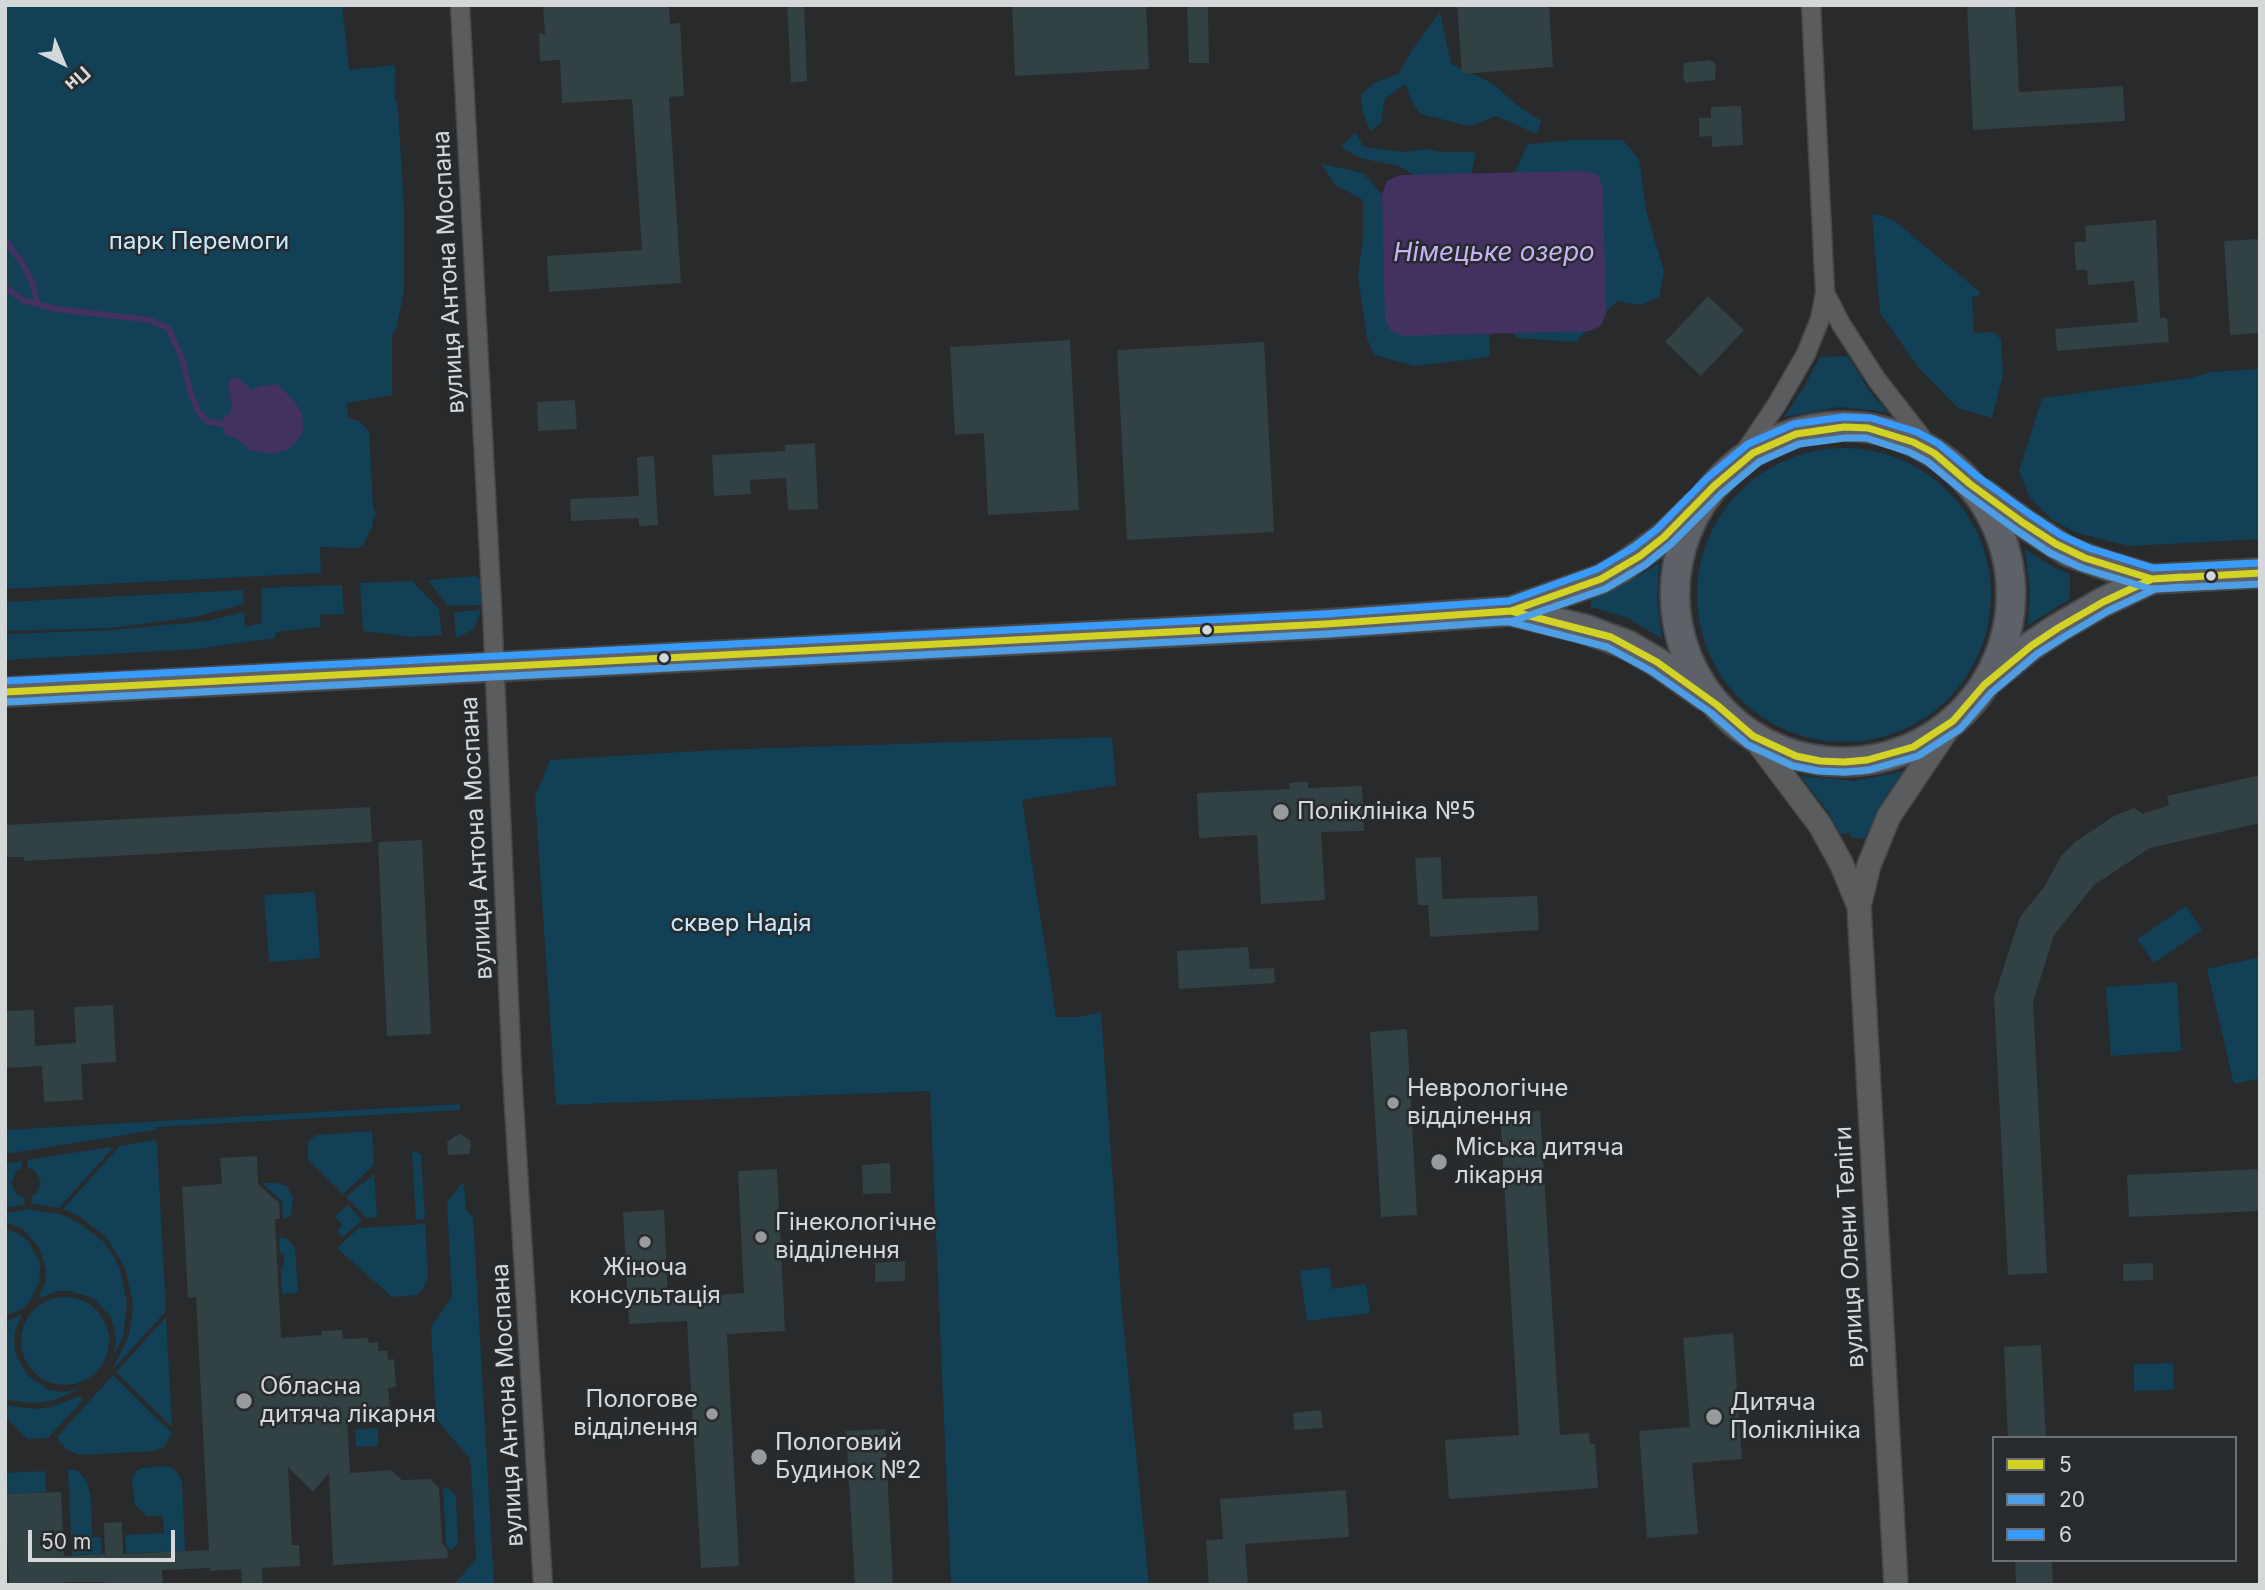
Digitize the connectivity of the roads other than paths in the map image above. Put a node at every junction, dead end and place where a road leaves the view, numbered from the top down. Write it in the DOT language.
graph roads {
  1 [pos="460,5"];
  2 [pos="1811,5"];
  3 [pos="1825,293"];
  4 [pos="1934,453"];
  5 [pos="1734,468"];
  6 [pos="1970,484"];
  7 [pos="1696,506"];
  8 [pos="2260,573"];
  9 [pos="2151,579"];
  10 [pos="1511,611"];
  11 [pos="494,666"];
  12 [pos="1984,685"];
  13 [pos="5,692"];
  14 [pos="1717,705"];
  15 [pos="1953,721"];
  16 [pos="1753,736"];
  17 [pos="1859,906"];
  18 [pos="543,1585"];
  19 [pos="1895,1585"];
  1 -- 11 [label="street, вулиця Антона Моспана"];
  2 -- 3 [label="street"];
  3 -- 4 [label="street"];
  3 -- 5 [label="street"];
  4 -- 5 [label="main road"];
  4 -- 6 [label="main road"];
  5 -- 7 [label="main road"];
  6 -- 9 [label="main road"];
  6 -- 12 [label="main road"];
  7 -- 10 [label="main road"];
  7 -- 14 [label="main road"];
  8 -- 9 [label="main road"];
  9 -- 12 [label="main road"];
  10 -- 11 [label="main road"];
  10 -- 14 [label="main road"];
  11 -- 13 [label="main road"];
  11 -- 18 [label="street, вулиця Антона Моспана"];
  12 -- 15 [label="main road"];
  14 -- 16 [label="main road"];
  15 -- 16 [label="main road"];
  15 -- 17 [label="street, вулиця Олени Теліги"];
  16 -- 17 [label="street, вулиця Олени Теліги"];
  17 -- 19 [label="street, вулиця Олени Теліги"];
}
